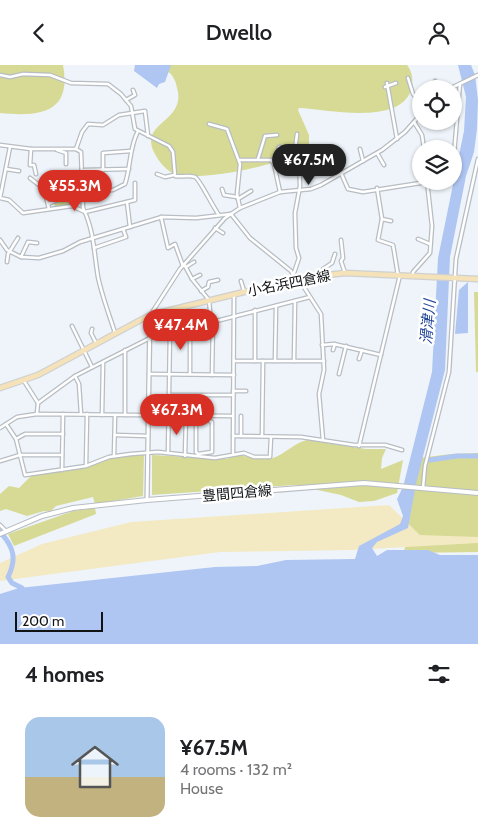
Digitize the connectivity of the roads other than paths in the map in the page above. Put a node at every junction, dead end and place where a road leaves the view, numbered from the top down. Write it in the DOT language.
graph roads {
  1 [pos="0,75"];
  2 [pos="478,75"];
  3 [pos="408,78"];
  4 [pos="387,83"];
  5 [pos="396,83"];
  6 [pos="462,83"];
  7 [pos="386,87"];
  8 [pos="133,90"];
  9 [pos="412,91"];
  10 [pos="126,100"];
  11 [pos="133,112"];
  12 [pos="209,124"];
  13 [pos="412,124"];
  14 [pos="138,131"];
  15 [pos="297,134"];
  16 [pos="277,135"];
  17 [pos="148,136"];
  18 [pos="397,139"];
  19 [pos="0,145"];
  20 [pos="10,147"];
  21 [pos="31,149"];
  22 [pos="56,149"];
  23 [pos="76,149"];
  24 [pos="360,149"];
  25 [pos="295,150"];
  26 [pos="131,151"];
  27 [pos="378,153"];
  28 [pos="304,154"];
  29 [pos="299,156"];
  30 [pos="258,159"];
  31 [pos="478,159"];
  32 [pos="239,160"];
  33 [pos="325,161"];
  34 [pos="363,161"];
  35 [pos="66,164"];
  36 [pos="274,164"];
  37 [pos="384,165"];
  38 [pos="299,168"];
  39 [pos="6,169"];
  40 [pos="103,169"];
  41 [pos="129,169"];
  42 [pos="19,171"];
  43 [pos="80,172"];
  44 [pos="340,173"];
  45 [pos="36,174"];
  46 [pos="158,174"];
  47 [pos="174,175"];
  48 [pos="30,178"];
  49 [pos="135,183"];
  50 [pos="412,184"];
  51 [pos="376,188"];
  52 [pos="222,189"];
  53 [pos="299,189"];
  54 [pos="428,190"];
  55 [pos="251,191"];
  56 [pos="1,192"];
  57 [pos="82,192"];
  58 [pos="280,192"];
  59 [pos="0,198"];
  60 [pos="237,198"];
  61 [pos="57,200"];
  62 [pos="127,202"];
  63 [pos="48,204"];
  64 [pos="240,208"];
  65 [pos="49,209"];
  66 [pos="85,212"];
  67 [pos="231,214"];
  68 [pos="219,215"];
  69 [pos="161,217"];
  70 [pos="382,219"];
  71 [pos="391,221"];
  72 [pos="130,227"];
  73 [pos="215,228"];
  74 [pos="123,229"];
  75 [pos="223,233"];
  76 [pos="18,238"];
  77 [pos="93,239"];
  78 [pos="418,239"];
  79 [pos="0,240"];
  80 [pos="341,240"];
  81 [pos="38,243"];
  82 [pos="430,244"];
  83 [pos="94,248"];
  84 [pos="10,251"];
  85 [pos="335,254"];
  86 [pos="21,257"];
  87 [pos="194,261"];
  88 [pos="341,261"];
  89 [pos="7,262"];
  90 [pos="331,265"];
  91 [pos="185,266"];
  92 [pos="294,273"];
  93 [pos="345,273"];
  94 [pos="200,275"];
  95 [pos="322,275"];
  96 [pos="399,275"];
  97 [pos="413,276"];
  98 [pos="192,279"];
  99 [pos="453,279"];
  100 [pos="478,279"];
  101 [pos="218,280"];
  102 [pos="297,280"];
  103 [pos="241,281"];
  104 [pos="201,291"];
  105 [pos="244,292"];
  106 [pos="234,294"];
  107 [pos="310,297"];
  108 [pos="209,300"];
  109 [pos="296,301"];
  110 [pos="276,306"];
  111 [pos="255,310"];
  112 [pos="150,315"];
  113 [pos="234,315"];
  114 [pos="212,321"];
  115 [pos="72,325"];
  116 [pos="190,327"];
  117 [pos="92,329"];
  118 [pos="170,332"];
  119 [pos="115,333"];
  120 [pos="150,338"];
  121 [pos="96,343"];
  122 [pos="335,344"];
  123 [pos="322,345"];
  124 [pos="346,346"];
  125 [pos="125,350"];
  126 [pos="333,350"];
  127 [pos="362,350"];
  128 [pos="83,351"];
  129 [pos="381,355"];
  130 [pos="360,359"];
  131 [pos="234,361"];
  132 [pos="255,361"];
  133 [pos="263,361"];
  134 [pos="275,361"];
  135 [pos="294,361"];
  136 [pos="324,361"];
  137 [pos="103,362"];
  138 [pos="92,367"];
  139 [pos="149,374"];
  140 [pos="169,374"];
  141 [pos="339,374"];
  142 [pos="190,375"];
  143 [pos="212,375"];
  144 [pos="234,375"];
  145 [pos="74,376"];
  146 [pos="24,381"];
  147 [pos="0,388"];
  148 [pos="233,391"];
  149 [pos="246,391"];
  150 [pos="169,395"];
  151 [pos="233,395"];
  152 [pos="38,403"];
  153 [pos="37,413"];
  154 [pos="63,414"];
  155 [pos="81,414"];
  156 [pos="87,415"];
  157 [pos="102,415"];
  158 [pos="114,415"];
  159 [pos="125,415"];
  160 [pos="149,415"];
  161 [pos="168,415"];
  162 [pos="186,416"];
  163 [pos="233,416"];
  164 [pos="241,416"];
  165 [pos="205,417"];
  166 [pos="0,423"];
  167 [pos="6,425"];
  168 [pos="1,427"];
  169 [pos="63,434"];
  170 [pos="114,435"];
  171 [pos="148,435"];
  172 [pos="233,436"];
  173 [pos="241,436"];
  174 [pos="262,436"];
  175 [pos="271,437"];
  176 [pos="16,439"];
  177 [pos="323,441"];
  178 [pos="359,446"];
  179 [pos="402,450"];
  180 [pos="148,453"];
  181 [pos="233,453"];
  182 [pos="168,454"];
  183 [pos="20,455"];
  184 [pos="62,455"];
  185 [pos="114,456"];
  186 [pos="185,456"];
  187 [pos="0,461"];
  188 [pos="86,466"];
  189 [pos="62,470"];
  190 [pos="420,488"];
  191 [pos="478,493"];
  192 [pos="147,500"];
  193 [pos="0,525"];
  194 [pos="3,533"];
  1 -- 10 [label="street"];
  2 -- 6 [label="street"];
  3 -- 9 [label="street"];
  4 -- 7 [label="street"];
  5 -- 7 [label="street"];
  7 -- 18 [label="street"];
  8 -- 10 [label="street"];
  10 -- 11 [label="street"];
  11 -- 14 [label="street"];
  11 -- 17 [label="street"];
  11 -- 23 [label="street"];
  12 -- 32 [label="street"];
  13 -- 18 [label="street"];
  14 -- 17 [label="street"];
  14 -- 26 [label="street"];
  15 -- 25 [label="street"];
  16 -- 30 [label="street"];
  17 -- 47 [label="street"];
  18 -- 27 [label="street"];
  19 -- 20 [label="street"];
  20 -- 21 [label="street"];
  20 -- 39 [label="street"];
  21 -- 22 [label="street"];
  21 -- 45 [label="street"];
  22 -- 23 [label="street"];
  22 -- 35 [label="street"];
  23 -- 43 [label="street"];
  24 -- 34 [label="street"];
  25 -- 29 [label="street"];
  25 -- 36 [label="street"];
  26 -- 40 [label="street"];
  26 -- 41 [label="street"];
  27 -- 34 [label="street"];
  27 -- 37 [label="street"];
  28 -- 29 [label="street"];
  29 -- 38 [label="street"];
  30 -- 32 [label="street"];
  30 -- 36 [label="street"];
  31 -- 99 [label="street"];
  32 -- 60 [label="street"];
  33 -- 38 [label="street"];
  34 -- 44 [label="street"];
  36 -- 58 [label="street"];
  38 -- 53 [label="street"];
  39 -- 42 [label="street"];
  39 -- 56 [label="street"];
  40 -- 41 [label="street"];
  40 -- 43 [label="street"];
  41 -- 57 [label="street"];
  43 -- 57 [label="street"];
  44 -- 51 [label="street"];
  44 -- 53 [label="street"];
  46 -- 47 [label="street"];
  47 -- 68 [label="street"];
  48 -- 63 [label="street"];
  49 -- 62 [label="street"];
  50 -- 51 [label="street"];
  51 -- 70 [label="street"];
  52 -- 60 [label="street"];
  53 -- 58 [label="street"];
  53 -- 92 [label="street"];
  54 -- 82 [label="street"];
  55 -- 60 [label="street"];
  56 -- 59 [label="street"];
  57 -- 66 [label="street"];
  58 -- 64 [label="street"];
  59 -- 65 [label="street"];
  60 -- 64 [label="street"];
  61 -- 63 [label="street"];
  62 -- 66 [label="street"];
  62 -- 72 [label="street"];
  63 -- 65 [label="street"];
  64 -- 67 [label="street"];
  65 -- 66 [label="street"];
  66 -- 77 [label="street"];
  67 -- 68 [label="street"];
  67 -- 73 [label="street"];
  67 -- 92 [label="street"];
  68 -- 69 [label="street"];
  69 -- 72 [label="street"];
  69 -- 91 [label="street"];
  70 -- 71 [label="street"];
  70 -- 96 [label="street"];
  72 -- 74 [label="street"];
  73 -- 75 [label="street"];
  73 -- 91 [label="street"];
  74 -- 77 [label="street"];
  74 -- 83 [label="street"];
  76 -- 84 [label="street"];
  77 -- 83 [label="street"];
  77 -- 86 [label="street"];
  78 -- 82 [label="street"];
  79 -- 84 [label="street"];
  80 -- 88 [label="street"];
  81 -- 86 [label="street"];
  82 -- 97 [label="street"];
  83 -- 119 [label="street"];
  84 -- 86 [label="street"];
  84 -- 89 [label="street"];
  85 -- 90 [label="street"];
  87 -- 91 [label="street"];
  88 -- 90 [label="street"];
  88 -- 93 [label="street"];
  90 -- 95 [label="street"];
  91 -- 98 [label="street"];
  91 -- 112 [label="street"];
  92 -- 102 [label="street"];
  93 -- 95 [label="main road, 小名浜四倉線"];
  93 -- 96 [label="main road, 小名浜四倉線"];
  94 -- 98 [label="street"];
  95 -- 102 [label="main road, 小名浜四倉線"];
  96 -- 97 [label="main road, 小名浜四倉線"];
  96 -- 129 [label="street"];
  97 -- 99 [label="main road, 小名浜四倉線"];
  98 -- 104 [label="street"];
  99 -- 100 [label="main road, 小名浜四倉線"];
  99 -- 190 [label="street"];
  101 -- 104 [label="street"];
  102 -- 105 [label="main road, 小名浜四倉線"];
  102 -- 107 [label="street"];
  103 -- 105 [label="street"];
  104 -- 108 [label="street"];
  105 -- 106 [label="main road, 小名浜四倉線"];
  106 -- 108 [label="main road, 小名浜四倉線"];
  106 -- 113 [label="street"];
  107 -- 109 [label="street"];
  107 -- 123 [label="street"];
  108 -- 112 [label="main road, 小名浜四倉線"];
  108 -- 114 [label="street"];
  109 -- 110 [label="street"];
  109 -- 135 [label="street"];
  110 -- 111 [label="street"];
  110 -- 134 [label="street"];
  111 -- 113 [label="street"];
  111 -- 132 [label="street"];
  112 -- 119 [label="main road, 小名浜四倉線"];
  112 -- 120 [label="street"];
  113 -- 114 [label="street"];
  113 -- 131 [label="street"];
  114 -- 116 [label="street"];
  114 -- 143 [label="street"];
  115 -- 128 [label="street"];
  116 -- 118 [label="street"];
  116 -- 142 [label="street"];
  117 -- 121 [label="street"];
  118 -- 120 [label="street"];
  118 -- 140 [label="street"];
  119 -- 121 [label="main road, 小名浜四倉線"];
  120 -- 125 [label="street"];
  120 -- 139 [label="street"];
  121 -- 128 [label="main road, 小名浜四倉線"];
  122 -- 123 [label="street"];
  122 -- 124 [label="street"];
  122 -- 126 [label="street"];
  123 -- 136 [label="street"];
  124 -- 127 [label="street"];
  124 -- 141 [label="street"];
  125 -- 137 [label="street"];
  125 -- 159 [label="street"];
  127 -- 129 [label="street"];
  127 -- 130 [label="street"];
  128 -- 138 [label="street"];
  128 -- 146 [label="main road, 小名浜四倉線"];
  129 -- 178 [label="street"];
  131 -- 132 [label="street"];
  131 -- 144 [label="street"];
  132 -- 133 [label="street"];
  133 -- 134 [label="street"];
  133 -- 174 [label="street"];
  134 -- 135 [label="street"];
  135 -- 136 [label="street"];
  136 -- 177 [label="street"];
  137 -- 138 [label="street"];
  137 -- 157 [label="street"];
  138 -- 145 [label="street"];
  139 -- 140 [label="street"];
  139 -- 160 [label="street"];
  140 -- 142 [label="street"];
  140 -- 150 [label="street"];
  142 -- 143 [label="street"];
  143 -- 144 [label="street"];
  144 -- 148 [label="street"];
  145 -- 152 [label="street"];
  145 -- 155 [label="street"];
  146 -- 147 [label="main road, 小名浜四倉線"];
  146 -- 152 [label="street"];
  148 -- 149 [label="street"];
  148 -- 151 [label="street"];
  150 -- 151 [label="street"];
  150 -- 161 [label="street"];
  151 -- 163 [label="street"];
  152 -- 153 [label="street"];
  153 -- 154 [label="street"];
  153 -- 167 [label="street"];
  154 -- 155 [label="street"];
  154 -- 169 [label="street"];
  155 -- 156 [label="street"];
  156 -- 157 [label="street"];
  156 -- 188 [label="street"];
  157 -- 158 [label="street"];
  158 -- 159 [label="street"];
  158 -- 170 [label="street"];
  159 -- 160 [label="street"];
  160 -- 161 [label="street"];
  160 -- 171 [label="street"];
  161 -- 162 [label="street"];
  161 -- 182 [label="street"];
  162 -- 165 [label="street"];
  162 -- 186 [label="street"];
  163 -- 165 [label="street"];
  163 -- 172 [label="street"];
  164 -- 173 [label="street"];
  165 -- 165 [label="street"];
  166 -- 168 [label="street"];
  167 -- 168 [label="street"];
  167 -- 176 [label="street"];
  169 -- 176 [label="street"];
  169 -- 184 [label="street"];
  170 -- 171 [label="street"];
  170 -- 185 [label="street"];
  171 -- 180 [label="street"];
  172 -- 173 [label="street"];
  172 -- 181 [label="street"];
  173 -- 174 [label="street"];
  174 -- 175 [label="street"];
  175 -- 177 [label="street"];
  175 -- 181 [label="street"];
  176 -- 183 [label="street"];
  177 -- 178 [label="street"];
  178 -- 179 [label="street"];
  180 -- 182 [label="street"];
  180 -- 185 [label="street"];
  180 -- 192 [label="street"];
  181 -- 186 [label="street"];
  182 -- 186 [label="street"];
  183 -- 184 [label="street"];
  183 -- 187 [label="street"];
  183 -- 189 [label="street"];
  184 -- 189 [label="street"];
  185 -- 188 [label="street"];
  188 -- 189 [label="street"];
  190 -- 191 [label="main road, 豊間四倉線"];
  190 -- 192 [label="main road, 豊間四倉線"];
  192 -- 194 [label="main road, 豊間四倉線"];
  193 -- 194 [label="street"];
}
